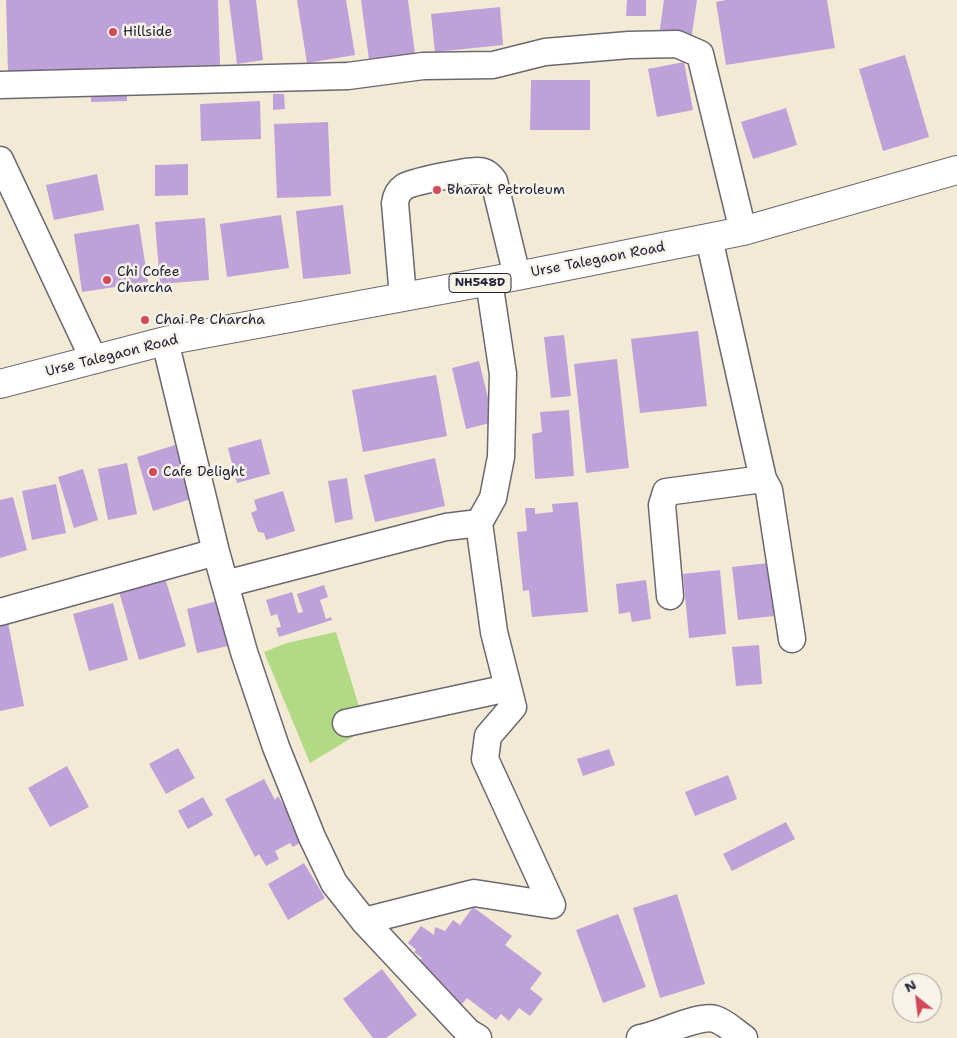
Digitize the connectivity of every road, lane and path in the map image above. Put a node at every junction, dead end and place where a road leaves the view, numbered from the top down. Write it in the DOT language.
graph roads {
  1 [pos="0,85"];
  2 [pos="0,160"];
  3 [pos="957,170"];
  4 [pos="744,231"];
  5 [pos="709,238"];
  6 [pos="517,276"];
  7 [pos="489,281"];
  8 [pos="403,297"];
  9 [pos="166,341"];
  10 [pos="94,360"];
  11 [pos="0,384"];
  12 [pos="763,479"];
  13 [pos="479,523"];
  14 [pos="216,552"];
  15 [pos="225,584"];
  16 [pos="670,596"];
  17 [pos="0,612"];
  18 [pos="792,639"];
  19 [pos="508,688"];
  20 [pos="346,723"];
  21 [pos="364,920"];
  22 [pos="478,1038"];
  23 [pos="640,1038"];
  24 [pos="744,1038"];
  1 -- 4 [label="street"];
  2 -- 10 [label="street"];
  3 -- 4 [label="highway, Urse Talegaon Road / NH548D"];
  4 -- 5 [label="highway, Urse Talegaon Road / NH548D"];
  5 -- 6 [label="highway, Urse Talegaon Road / NH548D"];
  5 -- 12 [label="street"];
  6 -- 7 [label="highway, Urse Talegaon Road / NH548D"];
  6 -- 8 [label="street"];
  7 -- 8 [label="highway, Urse Talegaon Road / NH548D"];
  7 -- 13 [label="street"];
  8 -- 9 [label="highway, Urse Talegaon Road / NH548D"];
  9 -- 10 [label="highway, Urse Talegaon Road / NH548D"];
  9 -- 14 [label="street"];
  10 -- 11 [label="highway, Urse Talegaon Road / NH548D"];
  12 -- 16 [label="street"];
  12 -- 18 [label="street"];
  13 -- 15 [label="street"];
  13 -- 19 [label="street"];
  14 -- 15 [label="street"];
  14 -- 17 [label="street"];
  15 -- 21 [label="street"];
  19 -- 20 [label="street"];
  19 -- 21 [label="street"];
  21 -- 22 [label="street"];
  23 -- 24 [label="street"];
}
